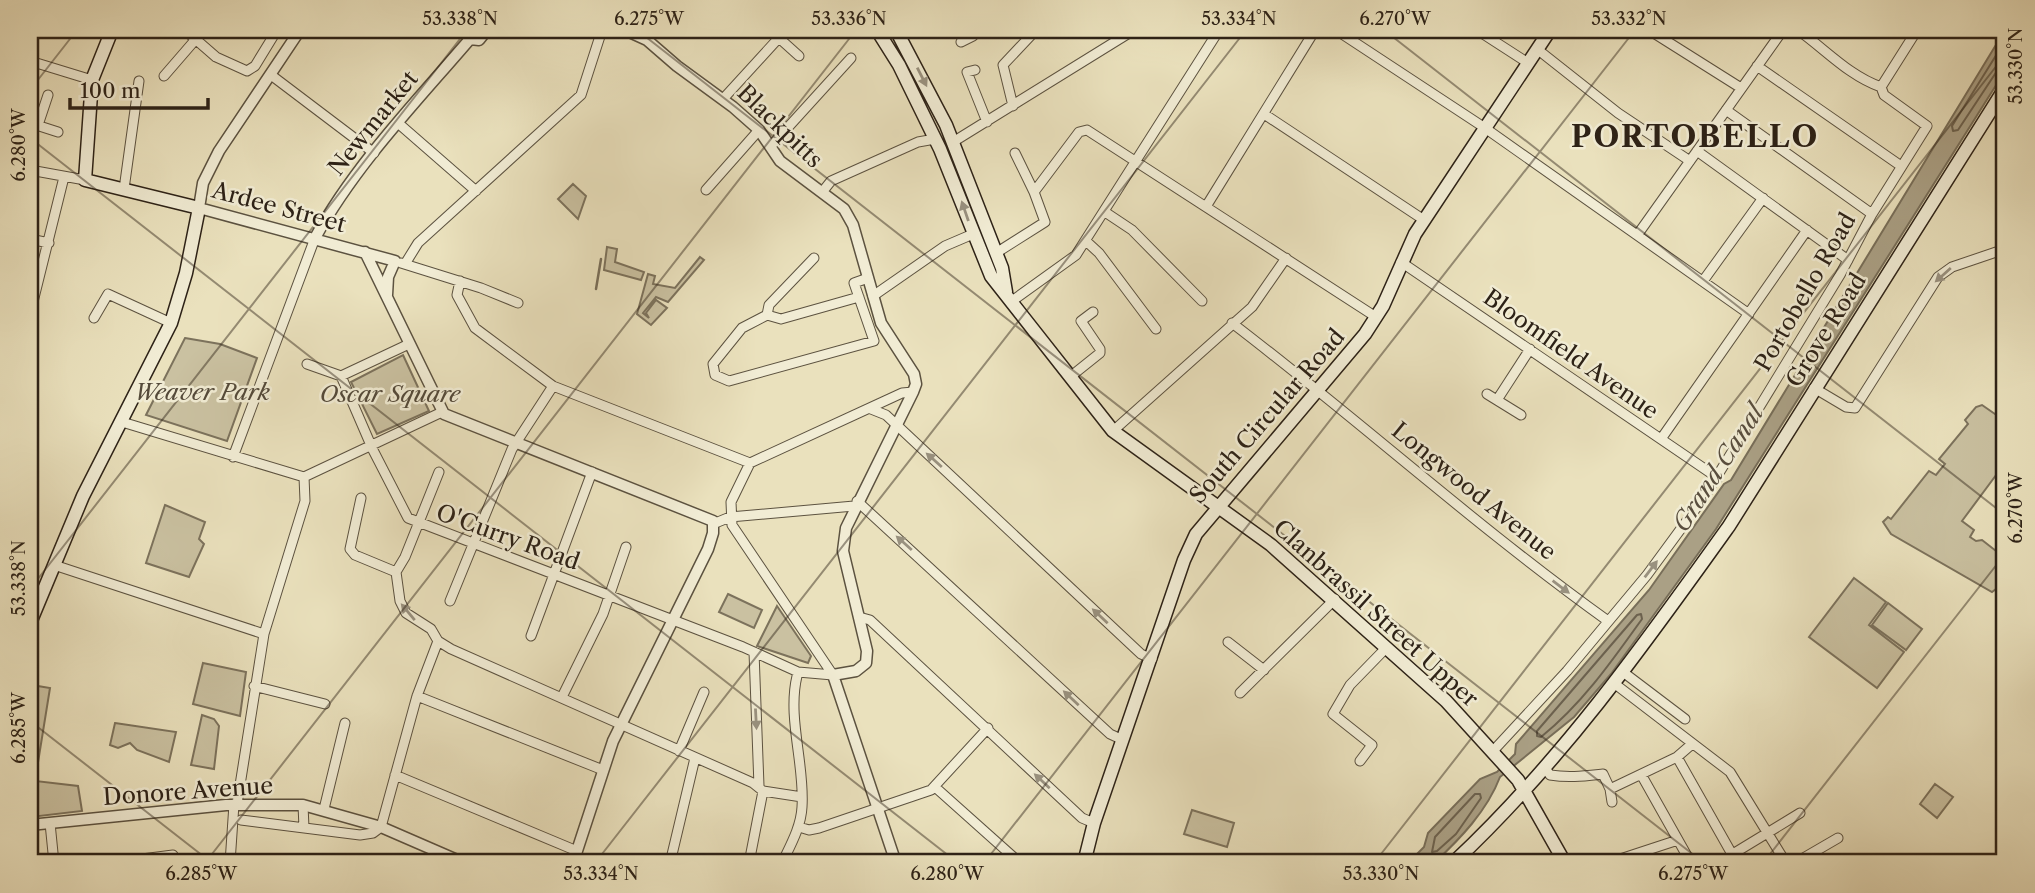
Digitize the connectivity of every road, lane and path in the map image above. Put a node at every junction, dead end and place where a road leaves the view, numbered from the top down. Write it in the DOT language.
graph roads {
  1 [pos="112,30"];
  2 [pos="185,30"];
  3 [pos="277,30"];
  4 [pos="300,30"];
  5 [pos="460,30"];
  6 [pos="486,30"];
  7 [pos="602,30"];
  8 [pos="625,30"];
  9 [pos="655,30"];
  10 [pos="877,30"];
  11 [pos="970,30"];
  12 [pos="1036,30"];
  13 [pos="1134,30"];
  14 [pos="1219,30"];
  15 [pos="1315,30"];
  16 [pos="1336,30"];
  17 [pos="1477,30"];
  18 [pos="1550,30"];
  19 [pos="1649,30"];
  20 [pos="1783,30"];
  21 [pos="1798,30"];
  22 [pos="1917,30"];
  23 [pos="902,31"];
  24 [pos="469,34"];
  25 [pos="783,34"];
  26 [pos="196,39"];
  27 [pos="647,40"];
  28 [pos="961,42"];
  29 [pos="1536,49"];
  30 [pos="799,56"];
  31 [pos="851,58"];
  32 [pos="30,61"];
  33 [pos="1528,63"];
  34 [pos="1757,65"];
  35 [pos="975,70"];
  36 [pos="271,75"];
  37 [pos="164,76"];
  38 [pos="92,80"];
  39 [pos="138,81"];
  40 [pos="1881,87"];
  41 [pos="1741,88"];
  42 [pos="2005,88"];
  43 [pos="48,95"];
  44 [pos="723,99"];
  45 [pos="1013,106"];
  46 [pos="1726,110"];
  47 [pos="1264,114"];
  48 [pos="987,122"];
  49 [pos="34,124"];
  50 [pos="398,124"];
  51 [pos="1485,128"];
  52 [pos="759,130"];
  53 [pos="58,132"];
  54 [pos="935,139"];
  55 [pos="953,142"];
  56 [pos="771,146"];
  57 [pos="1697,151"];
  58 [pos="374,153"];
  59 [pos="1015,153"];
  60 [pos="1137,160"];
  61 [pos="1690,160"];
  62 [pos="1901,166"];
  63 [pos="30,170"];
  64 [pos="64,177"];
  65 [pos="85,180"];
  66 [pos="124,189"];
  67 [pos="706,190"];
  68 [pos="476,191"];
  69 [pos="823,191"];
  70 [pos="1034,192"];
  71 [pos="1763,198"];
  72 [pos="1207,205"];
  73 [pos="199,208"];
  74 [pos="1105,212"];
  75 [pos="1872,214"];
  76 [pos="1424,220"];
  77 [pos="1807,230"];
  78 [pos="973,234"];
  79 [pos="1638,234"];
  80 [pos="315,238"];
  81 [pos="30,239"];
  82 [pos="1086,241"];
  83 [pos="49,243"];
  84 [pos="2005,249"];
  85 [pos="365,252"];
  86 [pos="996,253"];
  87 [pos="814,258"];
  88 [pos="1286,258"];
  89 [pos="1848,260"];
  90 [pos="400,262"];
  91 [pos="1401,262"];
  92 [pos="868,278"];
  93 [pos="460,281"];
  94 [pos="1703,281"];
  95 [pos="873,296"];
  96 [pos="1009,297"];
  97 [pos="32,298"];
  98 [pos="859,298"];
  99 [pos="1202,301"];
  100 [pos="518,303"];
  101 [pos="391,305"];
  102 [pos="1093,312"];
  103 [pos="30,314"];
  104 [pos="1749,314"];
  105 [pos="767,316"];
  106 [pos="1376,317"];
  107 [pos="94,318"];
  108 [pos="171,323"];
  109 [pos="1232,323"];
  110 [pos="1156,329"];
  111 [pos="409,344"];
  112 [pos="1530,349"];
  113 [pos="307,364"];
  114 [pos="341,376"];
  115 [pos="1070,377"];
  116 [pos="553,386"];
  117 [pos="1814,388"];
  118 [pos="1318,389"];
  119 [pos="913,392"];
  120 [pos="1487,394"];
  121 [pos="1497,400"];
  122 [pos="871,409"];
  123 [pos="442,412"];
  124 [pos="1521,415"];
  125 [pos="122,422"];
  126 [pos="896,428"];
  127 [pos="1113,432"];
  128 [pos="1661,439"];
  129 [pos="516,443"];
  130 [pos="371,445"];
  131 [pos="233,457"];
  132 [pos="750,464"];
  133 [pos="439,472"];
  134 [pos="592,472"];
  135 [pos="304,477"];
  136 [pos="1718,478"];
  137 [pos="361,498"];
  138 [pos="856,503"];
  139 [pos="1217,506"];
  140 [pos="730,517"];
  141 [pos="419,524"];
  142 [pos="713,524"];
  143 [pos="474,544"];
  144 [pos="626,547"];
  145 [pos="54,565"];
  146 [pos="396,572"];
  147 [pos="554,574"];
  148 [pos="610,596"];
  149 [pos="1335,599"];
  150 [pos="450,601"];
  151 [pos="859,617"];
  152 [pos="672,620"];
  153 [pos="1608,621"];
  154 [pos="30,623"];
  155 [pos="264,634"];
  156 [pos="531,635"];
  157 [pos="438,641"];
  158 [pos="1228,642"];
  159 [pos="1387,647"];
  160 [pos="754,652"];
  161 [pos="1152,659"];
  162 [pos="1264,670"];
  163 [pos="798,672"];
  164 [pos="1623,672"];
  165 [pos="833,675"];
  166 [pos="1615,684"];
  167 [pos="254,686"];
  168 [pos="704,692"];
  169 [pos="1240,693"];
  170 [pos="417,696"];
  171 [pos="562,697"];
  172 [pos="325,704"];
  173 [pos="1685,719"];
  174 [pos="345,723"];
  175 [pos="621,725"];
  176 [pos="988,729"];
  177 [pos="1123,740"];
  178 [pos="1692,744"];
  179 [pos="679,751"];
  180 [pos="1497,755"];
  181 [pos="1677,757"];
  182 [pos="695,758"];
  183 [pos="1360,761"];
  184 [pos="1545,768"];
  185 [pos="603,771"];
  186 [pos="395,775"];
  187 [pos="1642,776"];
  188 [pos="935,788"];
  189 [pos="761,789"];
  190 [pos="1610,789"];
  191 [pos="1526,791"];
  192 [pos="802,797"];
  193 [pos="1612,802"];
  194 [pos="235,804"];
  195 [pos="303,805"];
  196 [pos="877,808"];
  197 [pos="324,809"];
  198 [pos="1800,813"];
  199 [pos="241,820"];
  200 [pos="50,823"];
  201 [pos="1094,824"];
  202 [pos="30,825"];
  203 [pos="381,827"];
  204 [pos="799,827"];
  205 [pos="304,828"];
  206 [pos="1767,832"];
  207 [pos="1838,838"];
  208 [pos="1678,840"];
  209 [pos="577,851"];
  210 [pos="173,855"];
  211 [pos="1735,859"];
  212 [pos="152,860"];
  213 [pos="54,863"];
  214 [pos="111,863"];
  215 [pos="230,863"];
  216 [pos="464,863"];
  217 [pos="573,863"];
  218 [pos="670,863"];
  219 [pos="749,863"];
  220 [pos="782,863"];
  221 [pos="896,863"];
  222 [pos="1020,863"];
  223 [pos="1084,863"];
  224 [pos="1453,863"];
  225 [pos="1565,863"];
  226 [pos="1608,863"];
  227 [pos="1691,863"];
  228 [pos="1718,863"];
  229 [pos="1786,863"];
  230 [pos="1795,863"];
  1 -- 38 [label="main road"];
  2 -- 26 [label="street"];
  3 -- 26 [label="street"];
  4 -- 36 [label="street"];
  5 -- 24 [label="street"];
  6 -- 24 [label="street, Newmarket"];
  7 -- 68 [label="street"];
  8 -- 27 [label="street, Blackpitts"];
  9 -- 27 [label="street"];
  10 -- 54 [label="main road, Clanbrassil Street Upper"];
  11 -- 28 [label="street"];
  12 -- 45 [label="street"];
  13 -- 45 [label="street"];
  14 -- 60 [label="street"];
  15 -- 47 [label="street"];
  16 -- 51 [label="street"];
  17 -- 33 [label="street"];
  18 -- 29 [label="main road, South Circular Road"];
  19 -- 41 [label="street"];
  20 -- 34 [label="street"];
  21 -- 40 [label="street"];
  22 -- 40 [label="street"];
  23 -- 55 [label="main road, one-way"];
  24 -- 50 [label="street, Newmarket"];
  25 -- 30 [label="street"];
  25 -- 44 [label="street"];
  26 -- 37 [label="street"];
  27 -- 44 [label="street, Blackpitts"];
  29 -- 33 [label="main road, South Circular Road"];
  29 -- 61 [label="street"];
  31 -- 56 [label="street"];
  32 -- 38 [label="street"];
  33 -- 51 [label="main road, South Circular Road"];
  34 -- 41 [label="street"];
  34 -- 62 [label="street"];
  35 -- 48 [label="street"];
  36 -- 58 [label="street"];
  36 -- 73 [label="street"];
  38 -- 65 [label="main road"];
  39 -- 66 [label="street"];
  40 -- 62 [label="street, Portobello Road"];
  41 -- 46 [label="street"];
  42 -- 117 [label="main road, Grove Road"];
  43 -- 49 [label="street"];
  44 -- 52 [label="street, Blackpitts"];
  45 -- 48 [label="street"];
  46 -- 57 [label="street"];
  46 -- 75 [label="street"];
  47 -- 72 [label="street"];
  47 -- 76 [label="street"];
  48 -- 55 [label="street"];
  49 -- 53 [label="street"];
  50 -- 58 [label="street, Newmarket"];
  50 -- 68 [label="street"];
  51 -- 76 [label="main road, South Circular Road"];
  51 -- 79 [label="street"];
  52 -- 56 [label="street, Blackpitts"];
  52 -- 67 [label="street"];
  54 -- 69 [label="street"];
  78 -- 54 [label="main road, Clanbrassil Street Upper, one-way"];
  55 -- 86 [label="main road"];
  56 -- 69 [label="street, Blackpitts"];
  57 -- 61 [label="street"];
  57 -- 71 [label="street"];
  58 -- 80 [label="street, Newmarket"];
  59 -- 70 [label="street"];
  60 -- 70 [label="street"];
  60 -- 72 [label="street"];
  60 -- 74 [label="street"];
  61 -- 79 [label="street"];
  62 -- 75 [label="street, Portobello Road"];
  63 -- 64 [label="street"];
  64 -- 65 [label="street"];
  64 -- 83 [label="street"];
  65 -- 66 [label="main road, Ardee Street"];
  66 -- 73 [label="main road, Ardee Street"];
  68 -- 90 [label="street"];
  69 -- 92 [label="street, Blackpitts"];
  70 -- 86 [label="street"];
  71 -- 77 [label="street"];
  71 -- 94 [label="street"];
  72 -- 88 [label="street"];
  73 -- 80 [label="street, Ardee Street"];
  73 -- 108 [label="main road"];
  74 -- 82 [label="street"];
  74 -- 99 [label="street"];
  75 -- 89 [label="street, Portobello Road"];
  76 -- 91 [label="main road, South Circular Road"];
  77 -- 89 [label="street"];
  77 -- 104 [label="street"];
  78 -- 95 [label="street"];
  78 -- 96 [label="main road, Clanbrassil Street Upper"];
  79 -- 94 [label="street"];
  80 -- 85 [label="street, Ardee Street"];
  80 -- 131 [label="street"];
  81 -- 83 [label="street"];
  82 -- 96 [label="street"];
  82 -- 110 [label="street"];
  83 -- 97 [label="street"];
  84 -- 117 [label="street, one-way"];
  85 -- 90 [label="street, Ardee Street"];
  85 -- 101 [label="street"];
  86 -- 96 [label="main road"];
  87 -- 105 [label="street"];
  88 -- 106 [label="street"];
  88 -- 109 [label="street"];
  89 -- 136 [label="street, Portobello Road"];
  90 -- 93 [label="street, Ardee Street"];
  90 -- 101 [label="street"];
  91 -- 106 [label="main road, South Circular Road"];
  91 -- 112 [label="street, Bloomfield Avenue"];
  92 -- 95 [label="street, Blackpitts"];
  92 -- 98 [label="street"];
  93 -- 100 [label="street, Ardee Street"];
  93 -- 116 [label="street"];
  94 -- 104 [label="street"];
  95 -- 119 [label="street, Blackpitts"];
  96 -- 115 [label="main road, Clanbrassil Street Upper"];
  97 -- 103 [label="street"];
  98 -- 105 [label="street"];
  98 -- 105 [label="street"];
  101 -- 111 [label="street"];
  102 -- 115 [label="street"];
  104 -- 128 [label="street"];
  106 -- 118 [label="main road, South Circular Road"];
  107 -- 108 [label="street"];
  108 -- 125 [label="main road"];
  109 -- 118 [label="street, Longwood Avenue"];
  109 -- 127 [label="street"];
  111 -- 114 [label="street"];
  111 -- 123 [label="street"];
  112 -- 121 [label="street"];
  112 -- 128 [label="street, Bloomfield Avenue"];
  113 -- 114 [label="street"];
  114 -- 130 [label="street"];
  115 -- 127 [label="main road, Clanbrassil Street Upper"];
  116 -- 129 [label="street"];
  116 -- 132 [label="street"];
  117 -- 164 [label="main road, Grove Road"];
  118 -- 139 [label="main road, South Circular Road"];
  118 -- 153 [label="street, Longwood Avenue, one-way"];
  119 -- 122 [label="street"];
  119 -- 126 [label="street"];
  120 -- 121 [label="street"];
  121 -- 124 [label="street"];
  122 -- 126 [label="street"];
  122 -- 132 [label="street"];
  123 -- 129 [label="street"];
  123 -- 130 [label="street"];
  125 -- 131 [label="street"];
  125 -- 145 [label="main road"];
  126 -- 138 [label="street"];
  161 -- 126 [label="street, one-way"];
  127 -- 139 [label="main road, Clanbrassil Street Upper"];
  128 -- 136 [label="street, Bloomfield Avenue"];
  129 -- 134 [label="street"];
  129 -- 143 [label="street"];
  130 -- 135 [label="street"];
  130 -- 141 [label="street, O'Curry Road"];
  131 -- 135 [label="street"];
  132 -- 140 [label="street"];
  133 -- 141 [label="street"];
  134 -- 142 [label="street"];
  134 -- 147 [label="street"];
  135 -- 155 [label="street"];
  153 -- 136 [label="street, Portobello Road, one-way"];
  137 -- 146 [label="street"];
  138 -- 140 [label="street"];
  138 -- 151 [label="street"];
  177 -- 138 [label="street, one-way"];
  139 -- 149 [label="main road, Clanbrassil Street Upper"];
  139 -- 161 [label="main road, South Circular Road"];
  140 -- 142 [label="street"];
  140 -- 165 [label="street"];
  141 -- 143 [label="street, O'Curry Road"];
  141 -- 146 [label="street"];
  142 -- 152 [label="street"];
  143 -- 147 [label="street, O'Curry Road"];
  143 -- 150 [label="street"];
  144 -- 148 [label="street"];
  145 -- 154 [label="main road"];
  145 -- 155 [label="street"];
  157 -- 146 [label="street, one-way"];
  147 -- 148 [label="street, O'Curry Road"];
  147 -- 156 [label="street"];
  148 -- 152 [label="street, O'Curry Road"];
  148 -- 171 [label="street"];
  149 -- 159 [label="main road, Clanbrassil Street Upper"];
  149 -- 162 [label="street"];
  151 -- 165 [label="street"];
  151 -- 176 [label="street"];
  152 -- 160 [label="street, O'Curry Road"];
  152 -- 175 [label="street"];
  153 -- 180 [label="street, Portobello Road"];
  155 -- 167 [label="street"];
  157 -- 170 [label="street"];
  157 -- 171 [label="street"];
  158 -- 162 [label="street"];
  159 -- 180 [label="main road, Clanbrassil Street Upper"];
  159 -- 183 [label="street"];
  160 -- 163 [label="street, O'Curry Road"];
  160 -- 189 [label="street, one-way"];
  161 -- 177 [label="main road, South Circular Road"];
  162 -- 169 [label="street"];
  163 -- 165 [label="street, O'Curry Road"];
  163 -- 192 [label="street"];
  164 -- 166 [label="main road, Grove Road"];
  164 -- 173 [label="street"];
  165 -- 196 [label="street"];
  166 -- 178 [label="street"];
  166 -- 184 [label="main road, Grove Road"];
  167 -- 172 [label="street"];
  167 -- 194 [label="street"];
  168 -- 179 [label="street"];
  170 -- 185 [label="street"];
  170 -- 186 [label="street"];
  171 -- 175 [label="street"];
  174 -- 197 [label="street"];
  175 -- 179 [label="street"];
  175 -- 185 [label="street"];
  176 -- 188 [label="street"];
  201 -- 176 [label="street, one-way"];
  177 -- 201 [label="main road, South Circular Road"];
  178 -- 181 [label="street"];
  178 -- 206 [label="street"];
  179 -- 182 [label="street"];
  180 -- 191 [label="main road, Clanbrassil Street Upper"];
  181 -- 187 [label="street"];
  181 -- 211 [label="street"];
  182 -- 189 [label="street"];
  182 -- 218 [label="street"];
  184 -- 190 [label="street"];
  184 -- 191 [label="main road, Grove Road"];
  185 -- 209 [label="street"];
  186 -- 203 [label="street"];
  186 -- 209 [label="street"];
  187 -- 190 [label="street"];
  187 -- 208 [label="street"];
  188 -- 196 [label="street"];
  188 -- 222 [label="street"];
  189 -- 192 [label="street"];
  189 -- 219 [label="street"];
  190 -- 193 [label="street"];
  191 -- 224 [label="main road, Grove Road"];
  191 -- 225 [label="main road, Clanbrassil Street Upper"];
  192 -- 204 [label="street"];
  194 -- 195 [label="street, Donore Avenue"];
  194 -- 200 [label="street, Donore Avenue"];
  194 -- 215 [label="street"];
  195 -- 197 [label="street, Donore Avenue"];
  195 -- 205 [label="street"];
  196 -- 204 [label="street"];
  196 -- 221 [label="street"];
  197 -- 203 [label="street, Donore Avenue"];
  198 -- 206 [label="street"];
  199 -- 205 [label="street"];
  200 -- 202 [label="street, Donore Avenue"];
  200 -- 213 [label="street"];
  201 -- 223 [label="main road, South Circular Road"];
  203 -- 205 [label="street"];
  203 -- 216 [label="street, Donore Avenue"];
  204 -- 220 [label="street"];
  206 -- 211 [label="street"];
  206 -- 229 [label="street"];
  207 -- 230 [label="street"];
  208 -- 226 [label="street"];
  208 -- 227 [label="street"];
  209 -- 217 [label="street"];
  210 -- 212 [label="street"];
  211 -- 228 [label="street"];
  212 -- 214 [label="street"];
}
